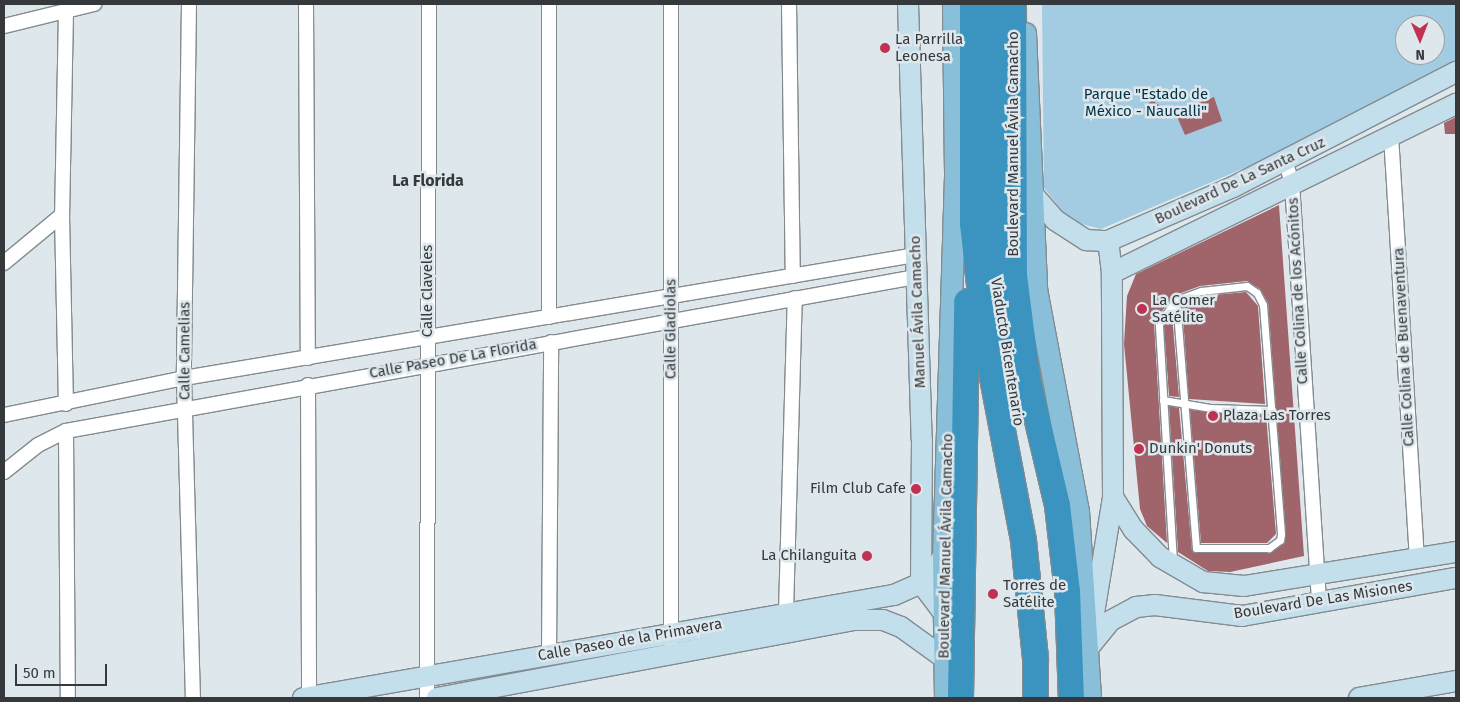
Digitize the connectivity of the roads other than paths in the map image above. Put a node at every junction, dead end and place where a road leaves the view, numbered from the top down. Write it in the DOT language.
graph roads {
  1 [pos="94,4"];
  2 [pos="189,4"];
  3 [pos="306,4"];
  4 [pos="429,4"];
  5 [pos="549,4"];
  6 [pos="671,4"];
  7 [pos="789,4"];
  8 [pos="908,4"];
  9 [pos="954,4"];
  10 [pos="972,4"];
  11 [pos="991,4"];
  12 [pos="1013,4"];
  13 [pos="1024,4"];
  14 [pos="66,11"];
  15 [pos="4,26"];
  16 [pos="1456,72"];
  17 [pos="1456,104"];
  18 [pos="1391,135"];
  19 [pos="1285,160"];
  20 [pos="1292,183"];
  21 [pos="1030,191"];
  22 [pos="62,215"];
  23 [pos="972,223"];
  24 [pos="1108,241"];
  25 [pos="915,255"];
  26 [pos="4,263"];
  27 [pos="1112,273"];
  28 [pos="793,276"];
  29 [pos="916,277"];
  30 [pos="671,296"];
  31 [pos="795,298"];
  32 [pos="1176,300"];
  33 [pos="550,317"];
  34 [pos="671,320"];
  35 [pos="428,337"];
  36 [pos="550,342"];
  37 [pos="308,358"];
  38 [pos="428,364"];
  39 [pos="184,378"];
  40 [pos="308,385"];
  41 [pos="1163,400"];
  42 [pos="66,404"];
  43 [pos="1183,405"];
  44 [pos="185,407"];
  45 [pos="1272,410"];
  46 [pos="4,415"];
  47 [pos="66,431"];
  48 [pos="4,472"];
  49 [pos="1113,497"];
  50 [pos="1456,552"];
  51 [pos="943,558"];
  52 [pos="1416,558"];
  53 [pos="1173,567"];
  54 [pos="1314,577"];
  55 [pos="1456,578"];
  56 [pos="1203,582"];
  57 [pos="921,583"];
  58 [pos="1319,603"];
  59 [pos="1199,610"];
  60 [pos="786,612"];
  61 [pos="944,613"];
  62 [pos="671,632"];
  63 [pos="1088,647"];
  64 [pos="671,653"];
  65 [pos="549,654"];
  66 [pos="944,658"];
  67 [pos="428,676"];
  68 [pos="1456,681"];
  69 [pos="946,696"];
  70 [pos="68,698"];
  71 [pos="192,698"];
  72 [pos="306,698"];
  73 [pos="427,698"];
  74 [pos="438,698"];
  75 [pos="1035,698"];
  76 [pos="1049,698"];
  77 [pos="1087,698"];
  78 [pos="1359,698"];
  1 -- 14 [label="street"];
  2 -- 39 [label="street, Calle Camelias"];
  3 -- 37 [label="street"];
  4 -- 35 [label="street, Calle Claveles"];
  5 -- 33 [label="street"];
  6 -- 30 [label="street, Calle Gladiolas"];
  7 -- 28 [label="street"];
  8 -- 25 [label="street, Manuel Ávila Camacho"];
  9 -- 51 [label="main road, Boulevard Manuel Ávila Camacho"];
  10 -- 23 [label="highway"];
  11 -- 76 [label="highway, Viaducto Bicentenario"];
  12 -- 77 [label="highway, Boulevard Manuel Ávila Camacho"];
  13 -- 21 [label="main road, Boulevard Manuel Ávila Camacho"];
  14 -- 15 [label="street"];
  14 -- 22 [label="street"];
  16 -- 19 [label="street, Boulevard De La Santa Cruz"];
  17 -- 18 [label="street, Boulevard De La Santa Cruz"];
  18 -- 20 [label="street, Boulevard De La Santa Cruz"];
  18 -- 52 [label="street, Calle Colina de Buenaventura"];
  19 -- 20 [label="street, Calle Colina de los Acónitos"];
  19 -- 24 [label="street, Boulevard De La Santa Cruz"];
  20 -- 27 [label="street, Boulevard De La Santa Cruz"];
  20 -- 54 [label="street, Calle Colina de los Acónitos"];
  21 -- 24 [label="street"];
  21 -- 63 [label="main road, Boulevard Manuel Ávila Camacho"];
  22 -- 26 [label="street"];
  22 -- 42 [label="street"];
  23 -- 69 [label="highway"];
  23 -- 75 [label="highway"];
  24 -- 27 [label="street"];
  25 -- 28 [label="street, Calle Paseo De La Florida"];
  25 -- 29 [label="street, Manuel Ávila Camacho"];
  27 -- 49 [label="street"];
  28 -- 30 [label="street, Calle Paseo De La Florida"];
  29 -- 31 [label="street, Calle Paseo De La Florida"];
  29 -- 57 [label="street, Manuel Ávila Camacho"];
  30 -- 33 [label="street, Calle Paseo De La Florida"];
  30 -- 34 [label="street, Calle Gladiolas"];
  31 -- 34 [label="street, Calle Paseo De La Florida"];
  31 -- 60 [label="street"];
  32 -- 41 [label="lane"];
  32 -- 43 [label="lane"];
  32 -- 45 [label="lane"];
  33 -- 35 [label="street, Calle Paseo De La Florida"];
  34 -- 36 [label="street, Calle Paseo De La Florida"];
  34 -- 62 [label="street, Calle Gladiolas"];
  35 -- 37 [label="street, Calle Paseo De La Florida"];
  35 -- 38 [label="street, Calle Claveles"];
  36 -- 38 [label="street, Calle Paseo De La Florida"];
  36 -- 65 [label="street"];
  37 -- 39 [label="street, Calle Paseo De La Florida"];
  38 -- 40 [label="street, Calle Paseo De La Florida"];
  38 -- 67 [label="street, Calle Claveles"];
  39 -- 42 [label="street, Calle Paseo De La Florida"];
  39 -- 44 [label="street, Calle Camelias"];
  40 -- 44 [label="street, Calle Paseo De La Florida"];
  40 -- 72 [label="street"];
  41 -- 43 [label="lane"];
  41 -- 53 [label="lane"];
  42 -- 46 [label="street, Calle Paseo De La Florida"];
  43 -- 45 [label="lane"];
  43 -- 45 [label="lane"];
  44 -- 47 [label="street, Calle Paseo De La Florida"];
  44 -- 71 [label="street, Calle Camelias"];
  47 -- 48 [label="street, Calle Paseo De La Florida"];
  47 -- 70 [label="street"];
  49 -- 53 [label="street, Boulevard De Las Misiones"];
  49 -- 63 [label="street"];
  50 -- 52 [label="street, Boulevard De Las Misiones"];
  51 -- 57 [label="street, Calle Paseo de la Primavera"];
  51 -- 61 [label="main road, Boulevard Manuel Ávila Camacho"];
  52 -- 54 [label="street, Boulevard De Las Misiones"];
  53 -- 56 [label="street, Boulevard De Las Misiones"];
  54 -- 56 [label="street, Boulevard De Las Misiones"];
  54 -- 58 [label="street, Calle Colina de los Acónitos"];
  55 -- 58 [label="street, Boulevard De Las Misiones"];
  56 -- 59 [label="street"];
  57 -- 60 [label="street, Calle Paseo de la Primavera"];
  57 -- 61 [label="street"];
  58 -- 59 [label="street, Boulevard De Las Misiones"];
  59 -- 63 [label="street, Boulevard De Las Misiones"];
  60 -- 62 [label="street, Calle Paseo de la Primavera"];
  61 -- 66 [label="main road, Boulevard Manuel Ávila Camacho"];
  62 -- 64 [label="street, Calle Gladiolas"];
  62 -- 65 [label="street, Calle Paseo de la Primavera"];
  63 -- 77 [label="main road, Boulevard Manuel Ávila Camacho"];
  64 -- 66 [label="street, Calle Paseo de la Primavera"];
  64 -- 74 [label="street, Calle Paseo de la Primavera"];
  65 -- 67 [label="street, Calle Paseo de la Primavera"];
  66 -- 69 [label="main road, Boulevard Manuel Ávila Camacho"];
  67 -- 72 [label="street, Calle Paseo de la Primavera"];
  67 -- 73 [label="street, Calle Claveles"];
  68 -- 78 [label="street"];
}
